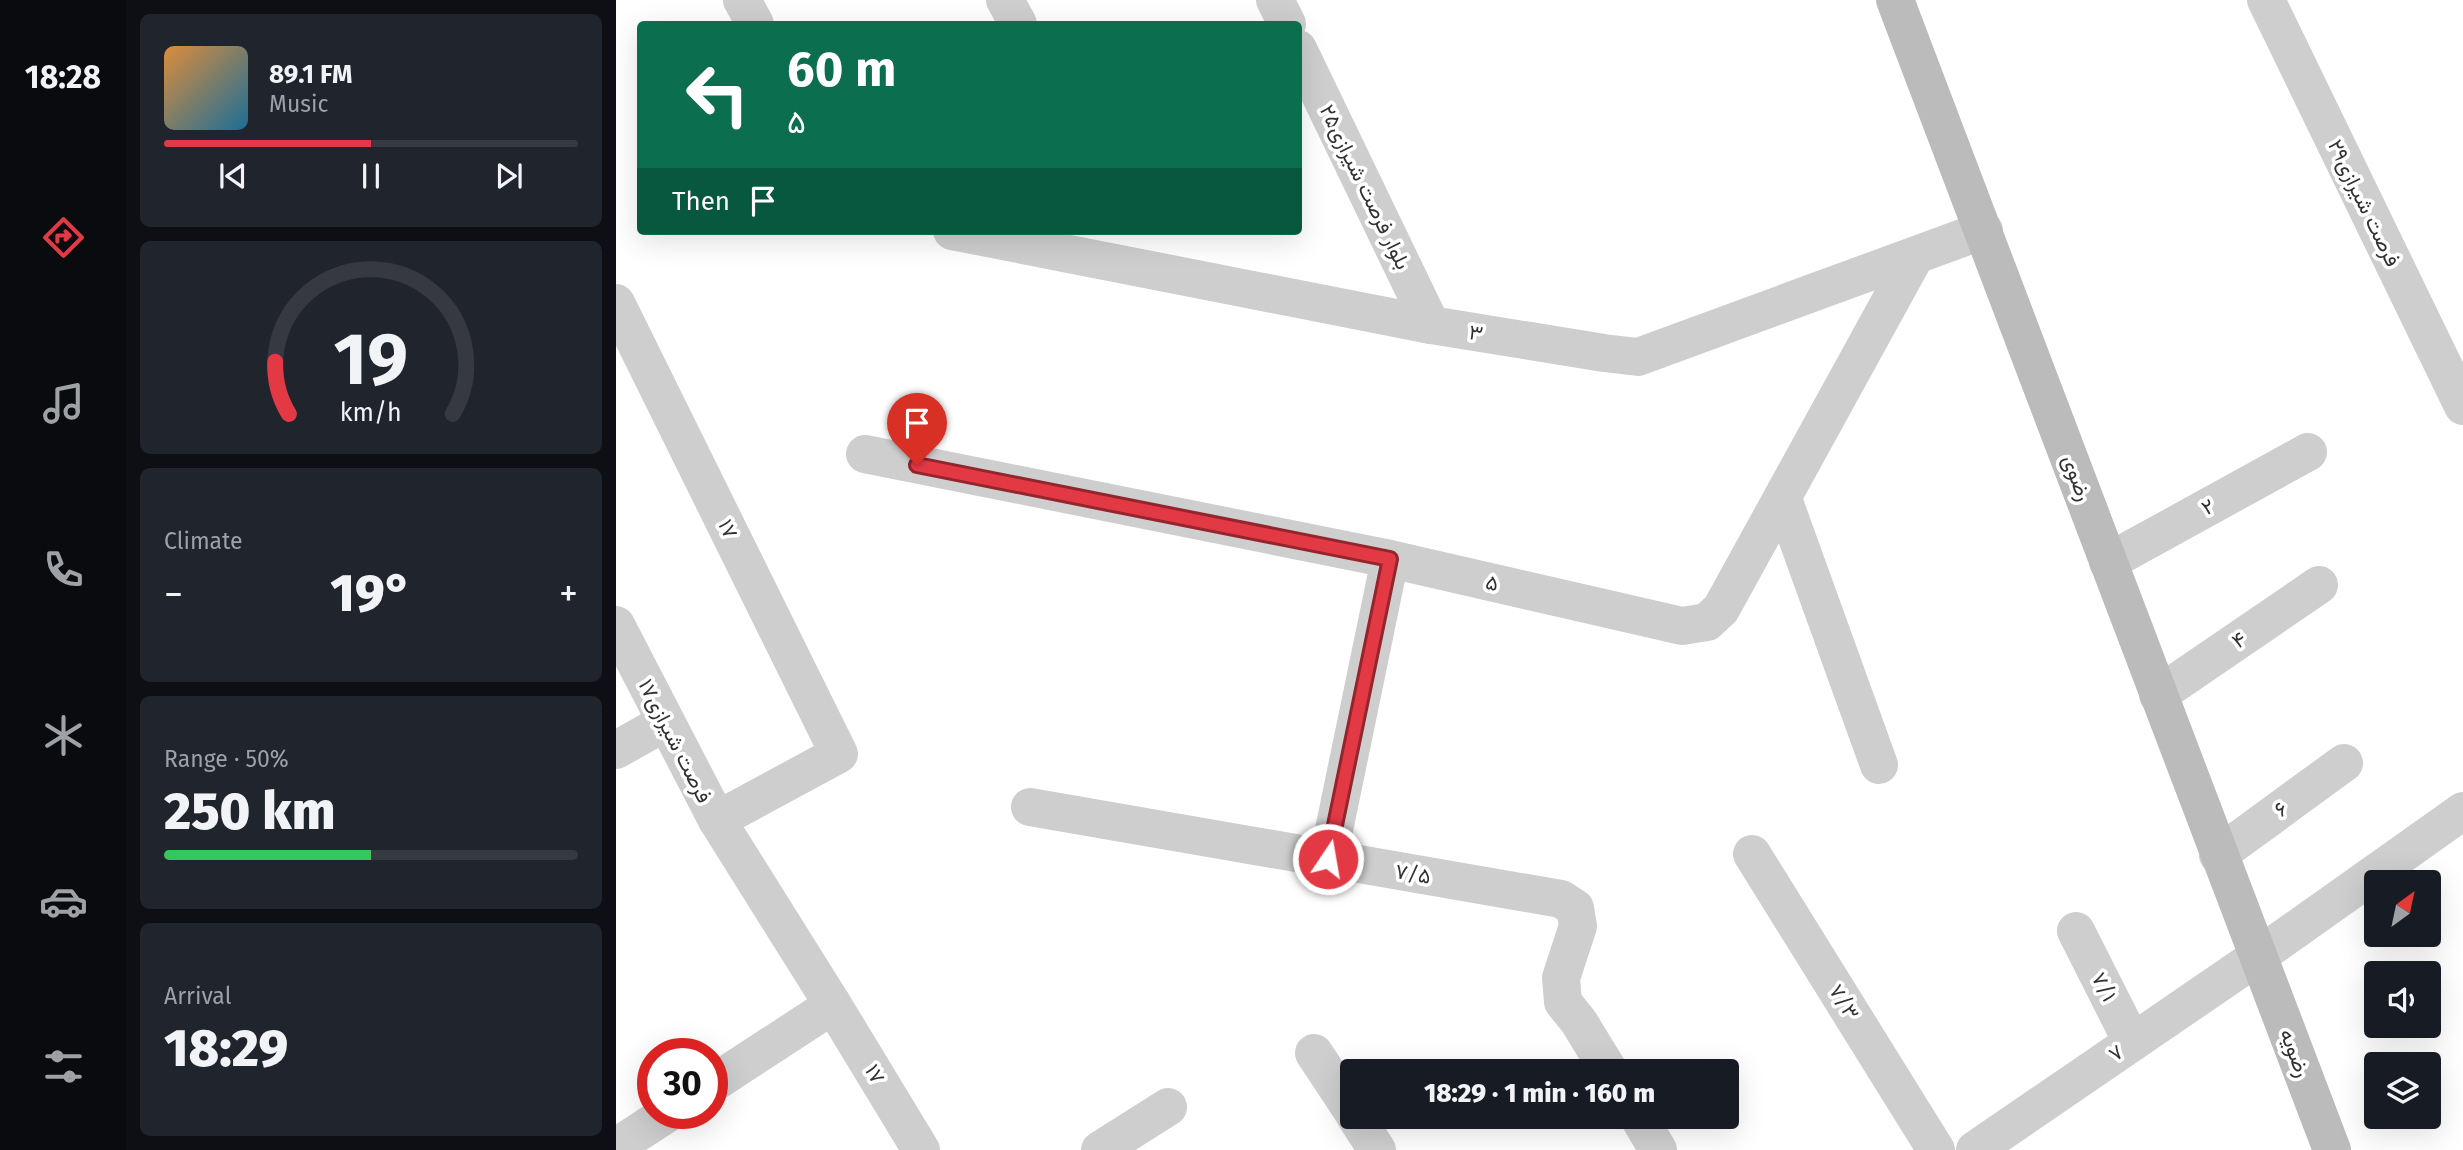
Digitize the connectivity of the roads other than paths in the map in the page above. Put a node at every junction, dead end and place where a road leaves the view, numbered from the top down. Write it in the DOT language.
graph roads {
  1 [pos="743,0"];
  2 [pos="1005,0"];
  3 [pos="1275,0"];
  4 [pos="1895,0"];
  5 [pos="2266,0"];
  6 [pos="753,21"];
  7 [pos="1016,21"];
  8 [pos="1286,21"];
  9 [pos="1302,57"];
  10 [pos="1984,230"];
  11 [pos="972,235"];
  12 [pos="1123,235"];
  13 [pos="1914,258"];
  14 [pos="1140,268"];
  15 [pos="616,303"];
  16 [pos="1431,326"];
  17 [pos="2463,406"];
  18 [pos="2308,452"];
  19 [pos="865,454"];
  20 [pos="1783,499"];
  21 [pos="1390,559"];
  22 [pos="2108,562"];
  23 [pos="2319,585"];
  24 [pos="616,625"];
  25 [pos="2158,695"];
  26 [pos="664,723"];
  27 [pos="616,750"];
  28 [pos="2344,763"];
  29 [pos="1879,765"];
  30 [pos="1030,807"];
  31 [pos="2463,811"];
  32 [pos="716,820"];
  33 [pos="1752,854"];
  34 [pos="2218,855"];
  35 [pos="1328,859"];
  36 [pos="2076,932"];
  37 [pos="2257,957"];
  38 [pos="833,1004"];
  39 [pos="2132,1042"];
  40 [pos="1314,1053"];
  41 [pos="1601,1059"];
  42 [pos="728,1073"];
  43 [pos="1340,1093"];
  44 [pos="1168,1107"];
  45 [pos="644,1129"];
  46 [pos="1364,1129"];
  47 [pos="1646,1129"];
  48 [pos="616,1147"];
  49 [pos="921,1150"];
  50 [pos="1100,1150"];
  51 [pos="1377,1150"];
  52 [pos="1658,1150"];
  53 [pos="1936,1150"];
  54 [pos="1975,1150"];
  55 [pos="2332,1150"];
  1 -- 6 [label="street"];
  2 -- 7 [label="street"];
  3 -- 8 [label="street"];
  4 -- 10 [label="main road, رضوی"];
  5 -- 17 [label="street, فرصت شیرازی۲۹"];
  9 -- 16 [label="street, بلوار فرصت شیرازی۲۵"];
  10 -- 13 [label="street, ۳"];
  10 -- 22 [label="main road, رضوی"];
  11 -- 14 [label="street, ۳"];
  12 -- 14 [label="street"];
  13 -- 16 [label="street, ۳"];
  13 -- 20 [label="street, ۵"];
  14 -- 16 [label="street, ۳"];
  15 -- 32 [label="street, ۱۷"];
  18 -- 22 [label="street, ۲"];
  19 -- 21 [label="street, ۵"];
  20 -- 21 [label="street, ۵"];
  20 -- 29 [label="street"];
  21 -- 35 [label="street"];
  22 -- 25 [label="main road, رضوی"];
  23 -- 25 [label="street, ۴"];
  24 -- 26 [label="street, ۱۷فرصت شیرازی"];
  25 -- 34 [label="main road, رضوی"];
  26 -- 27 [label="street"];
  26 -- 32 [label="street, ۱۷فرصت شیرازی"];
  28 -- 34 [label="street, ۶"];
  30 -- 35 [label="street, ۷/۵"];
  31 -- 37 [label="street, ۷"];
  32 -- 38 [label="street, ۱۷"];
  33 -- 53 [label="street, ۷/۳"];
  34 -- 37 [label="main road, رضوی"];
  35 -- 41 [label="street, ۷/۵"];
  36 -- 39 [label="street, ۷/۱"];
  37 -- 39 [label="street, ۷"];
  37 -- 55 [label="main road, رضویه"];
  38 -- 42 [label="street"];
  38 -- 49 [label="street, ۱۷"];
  39 -- 54 [label="street, ۷"];
  40 -- 43 [label="street"];
  44 -- 50 [label="street"];
  45 -- 48 [label="street"];
  46 -- 51 [label="street"];
  47 -- 52 [label="street"];
}
